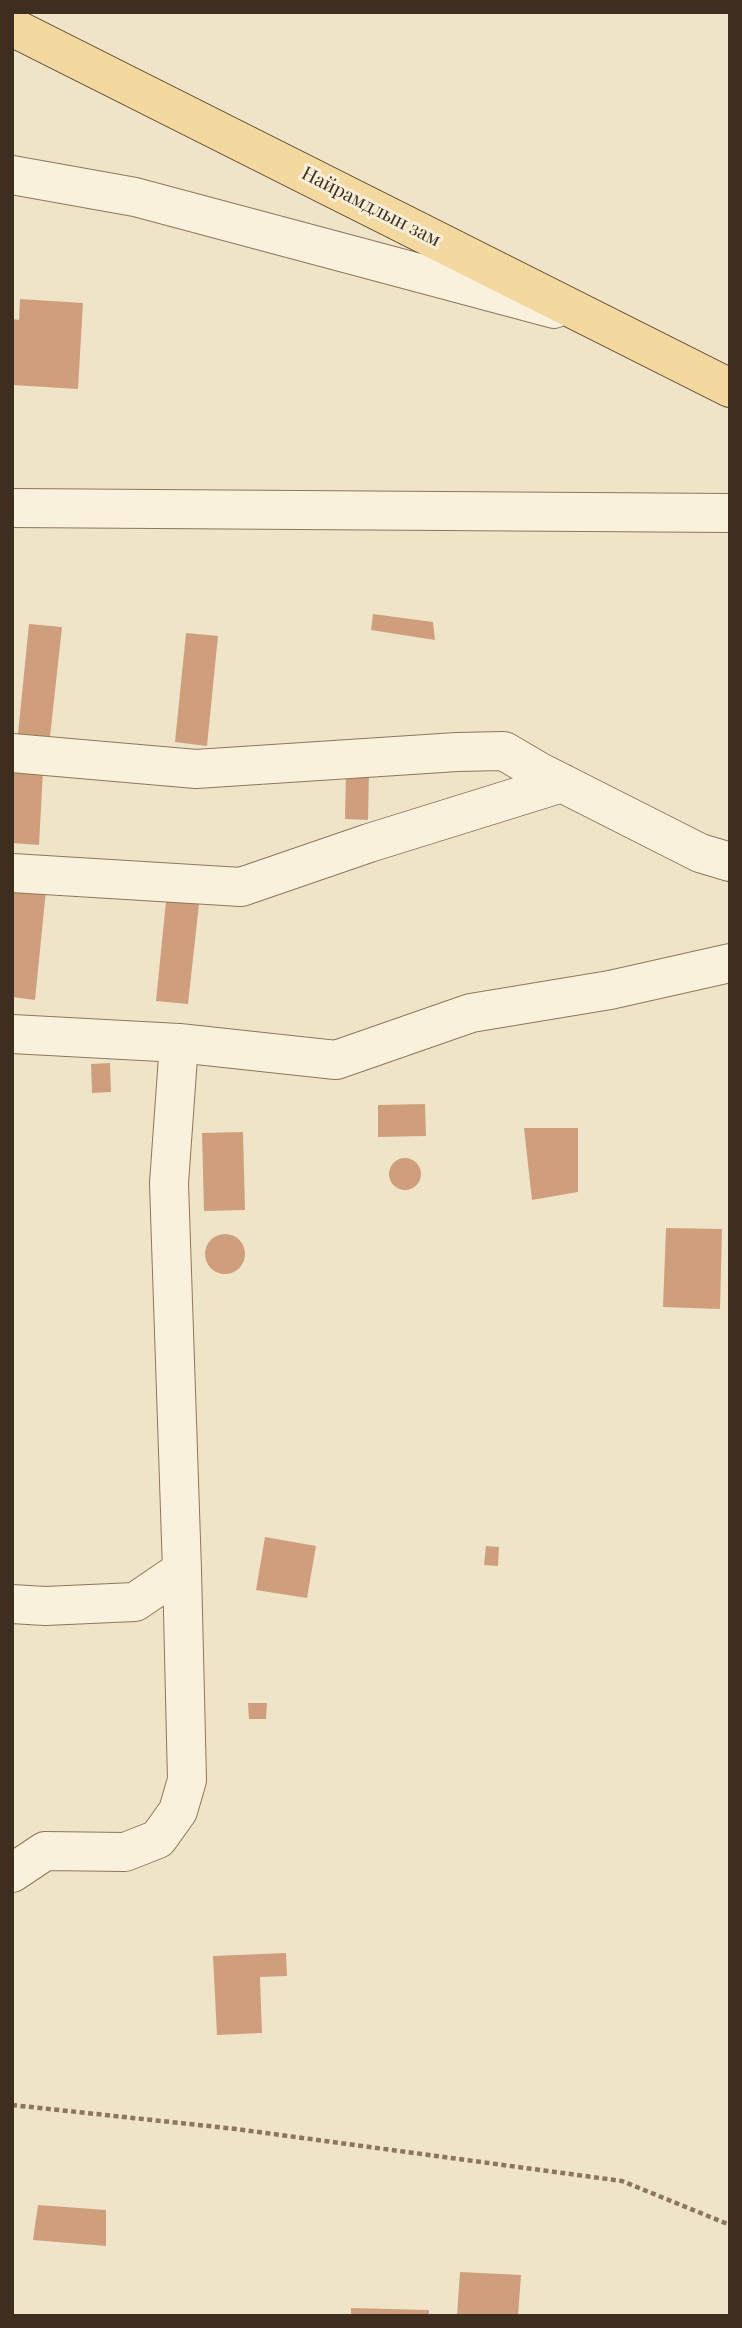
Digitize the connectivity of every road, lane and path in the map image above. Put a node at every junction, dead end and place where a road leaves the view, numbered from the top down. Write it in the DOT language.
graph roads {
  1 [pos="12,27"];
  2 [pos="12,175"];
  3 [pos="600,321"];
  4 [pos="730,388"];
  5 [pos="12,508"];
  6 [pos="730,513"];
  7 [pos="12,753"];
  8 [pos="562,783"];
  9 [pos="730,862"];
  10 [pos="12,873"];
  11 [pos="730,963"];
  12 [pos="12,1034"];
  13 [pos="179,1043"];
  14 [pos="182,1570"];
  15 [pos="12,1604"];
  16 [pos="12,1873"];
  17 [pos="12,2105"];
  18 [pos="730,2225"];
  1 -- 3 [label="main road, Найрамдлын зам"];
  2 -- 3 [label="street"];
  3 -- 4 [label="main road, Найрамдлын зам"];
  5 -- 6 [label="street"];
  7 -- 8 [label="street"];
  8 -- 9 [label="street"];
  8 -- 10 [label="street"];
  11 -- 13 [label="street"];
  12 -- 13 [label="street"];
  13 -- 14 [label="street"];
  14 -- 15 [label="street"];
  14 -- 16 [label="street"];
  17 -- 18 [label="path"];
}
